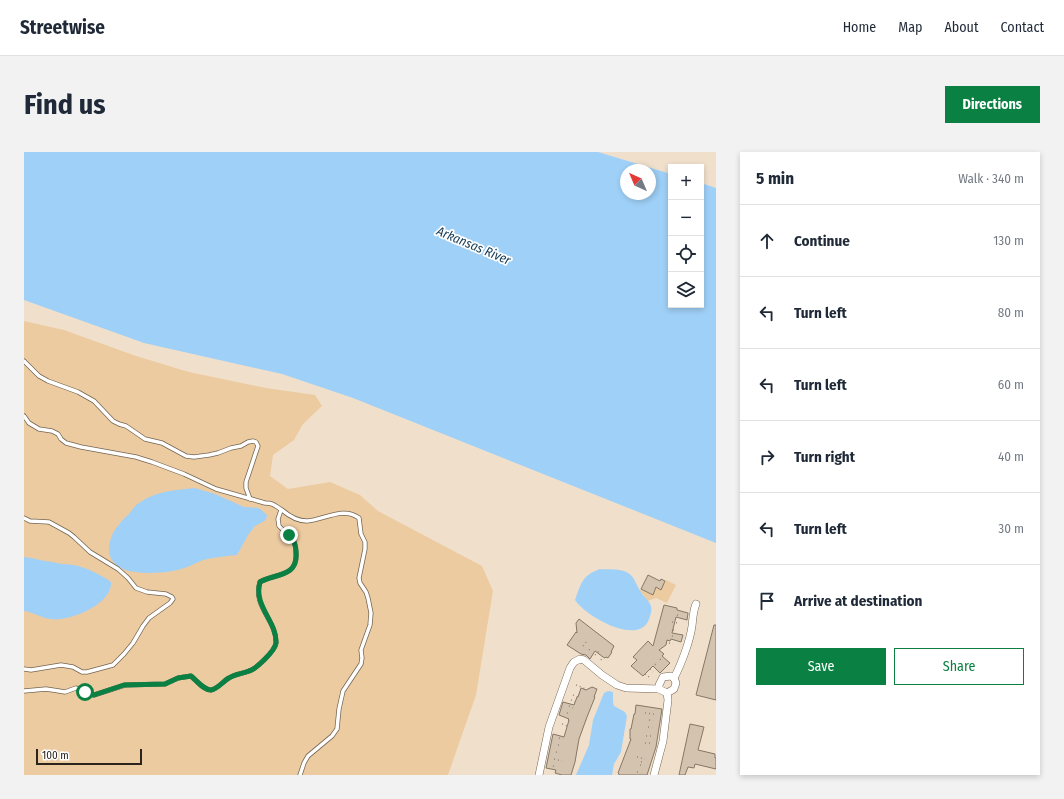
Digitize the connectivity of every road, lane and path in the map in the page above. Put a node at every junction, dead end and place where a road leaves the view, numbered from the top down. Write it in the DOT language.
graph roads {
  1 [pos="24,361"];
  2 [pos="24,416"];
  3 [pos="250,499"];
  4 [pos="281,510"];
  5 [pos="24,518"];
  6 [pos="696,604"];
  7 [pos="677,615"];
  8 [pos="680,616"];
  9 [pos="672,622"];
  10 [pos="678,623"];
  11 [pos="673,630"];
  12 [pos="676,630"];
  13 [pos="672,636"];
  14 [pos="675,637"];
  15 [pos="587,641"];
  16 [pos="669,643"];
  17 [pos="673,644"];
  18 [pos="583,646"];
  19 [pos="591,647"];
  20 [pos="589,650"];
  21 [pos="600,650"];
  22 [pos="595,655"];
  23 [pos="603,657"];
  24 [pos="660,658"];
  25 [pos="601,660"];
  26 [pos="662,661"];
  27 [pos="655,664"];
  28 [pos="658,666"];
  29 [pos="24,669"];
  30 [pos="650,669"];
  31 [pos="653,672"];
  32 [pos="645,674"];
  33 [pos="649,677"];
  34 [pos="674,678"];
  35 [pos="576,685"];
  36 [pos="586,689"];
  37 [pos="659,689"];
  38 [pos="24,692"];
  39 [pos="667,693"];
  40 [pos="579,694"];
  41 [pos="573,695"];
  42 [pos="571,700"];
  43 [pos="575,702"];
  44 [pos="569,706"];
  45 [pos="573,708"];
  46 [pos="566,713"];
  47 [pos="645,713"];
  48 [pos="570,714"];
  49 [pos="654,714"];
  50 [pos="649,720"];
  51 [pos="653,721"];
  52 [pos="562,724"];
  53 [pos="567,726"];
  54 [pos="648,728"];
  55 [pos="652,728"];
  56 [pos="646,736"];
  57 [pos="651,736"];
  58 [pos="559,738"];
  59 [pos="563,739"];
  60 [pos="645,743"];
  61 [pos="650,743"];
  62 [pos="558,744"];
  63 [pos="561,745"];
  64 [pos="556,752"];
  65 [pos="560,753"];
  66 [pos="637,757"];
  67 [pos="554,759"];
  68 [pos="645,759"];
  69 [pos="562,761"];
  70 [pos="553,766"];
  71 [pos="556,767"];
  72 [pos="637,772"];
  73 [pos="641,773"];
  74 [pos="300,775"];
  75 [pos="539,775"];
  76 [pos="654,775"];
  1 -- 3 [label="lane"];
  2 -- 3 [label="lane"];
  3 -- 4 [label="lane"];
  4 -- 38 [label="lane"];
  4 -- 74 [label="lane"];
  5 -- 29 [label="lane"];
  6 -- 34 [label="street"];
  7 -- 8 [label="path"];
  9 -- 10 [label="path"];
  11 -- 12 [label="path"];
  13 -- 14 [label="path"];
  15 -- 18 [label="path"];
  16 -- 17 [label="path"];
  19 -- 20 [label="path"];
  21 -- 22 [label="path"];
  23 -- 25 [label="path"];
  24 -- 26 [label="path"];
  27 -- 28 [label="path"];
  30 -- 31 [label="path"];
  32 -- 33 [label="path"];
  34 -- 37 [label="street"];
  34 -- 39 [label="street"];
  35 -- 36 [label="path"];
  37 -- 39 [label="street"];
  37 -- 75 [label="street"];
  39 -- 76 [label="street"];
  40 -- 41 [label="path"];
  42 -- 43 [label="path"];
  44 -- 45 [label="path"];
  46 -- 48 [label="path"];
  47 -- 49 [label="path"];
  50 -- 51 [label="path"];
  52 -- 53 [label="path"];
  54 -- 55 [label="path"];
  56 -- 57 [label="path"];
  58 -- 59 [label="path"];
  60 -- 61 [label="path"];
  62 -- 63 [label="path"];
  64 -- 65 [label="path"];
  66 -- 68 [label="path"];
  67 -- 69 [label="path"];
  70 -- 71 [label="path"];
  72 -- 73 [label="path"];
}
